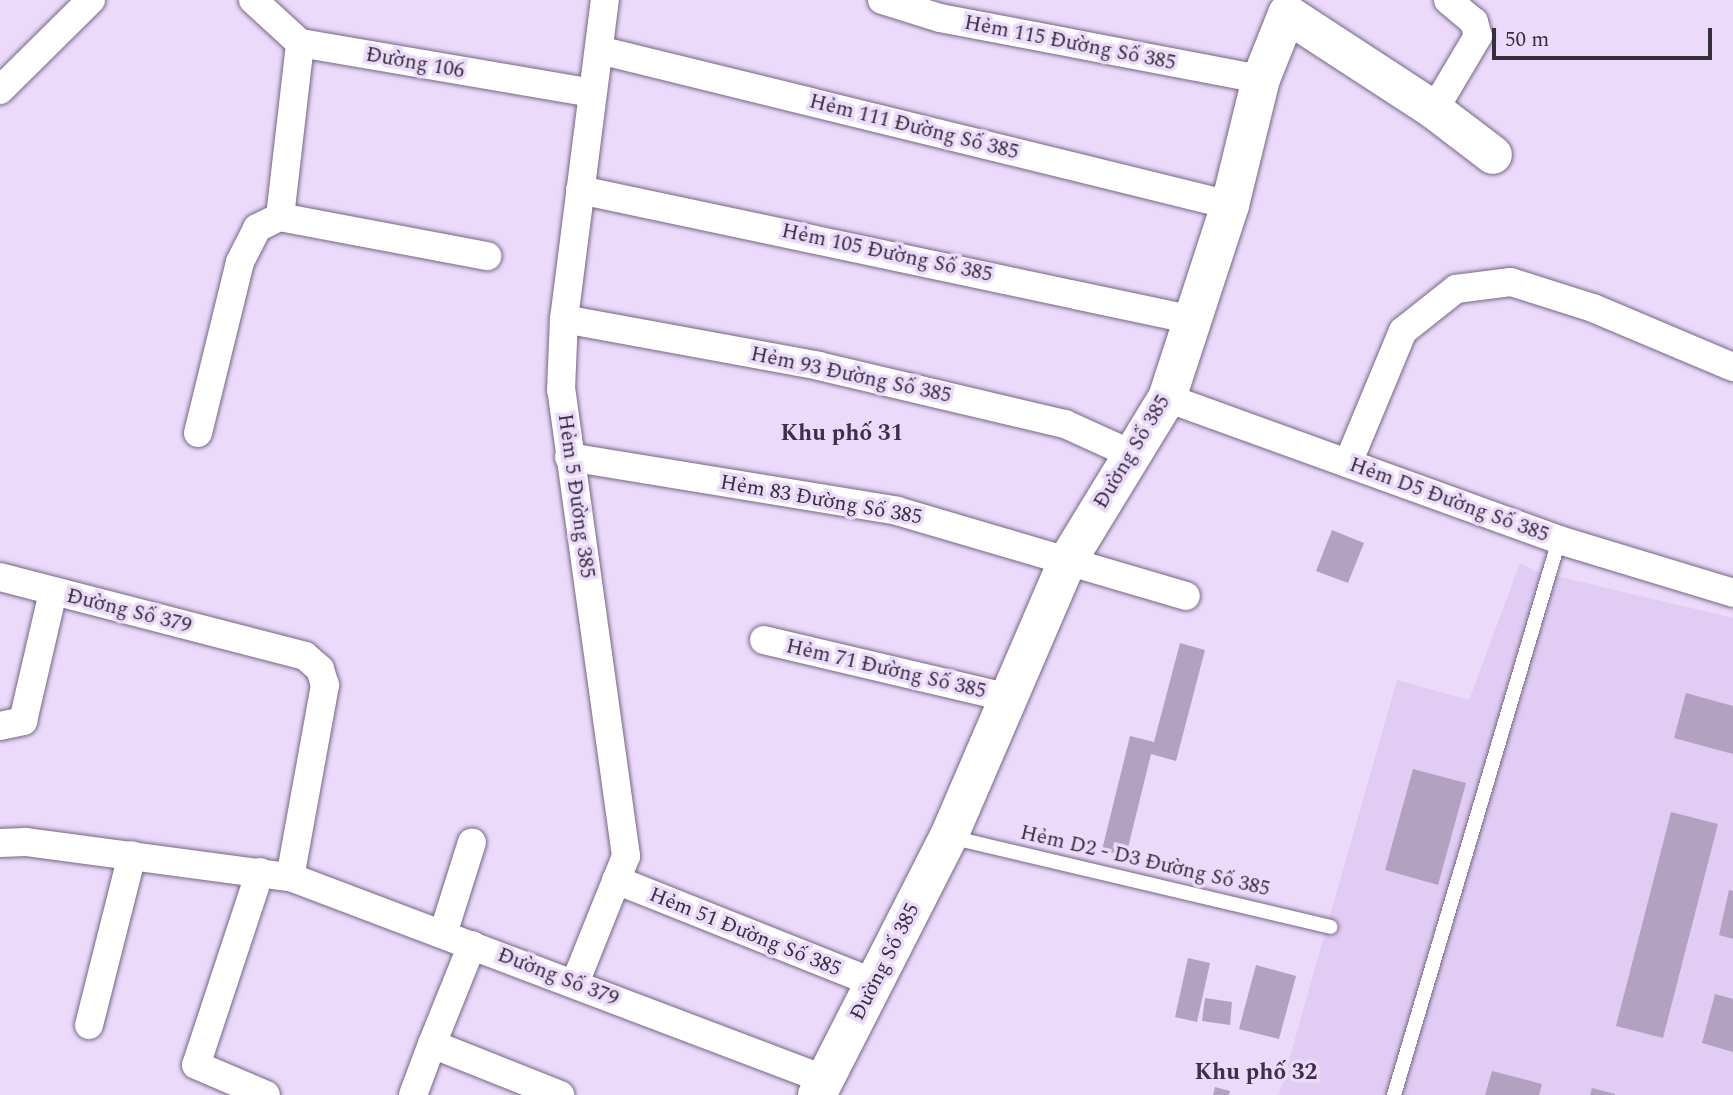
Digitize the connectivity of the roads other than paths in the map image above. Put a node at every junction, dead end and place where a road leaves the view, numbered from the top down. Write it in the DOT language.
graph roads {
  1 [pos="91,0"];
  2 [pos="253,0"];
  3 [pos="605,0"];
  4 [pos="881,0"];
  5 [pos="1448,0"];
  6 [pos="1277,7"];
  7 [pos="300,43"];
  8 [pos="598,50"];
  9 [pos="1261,79"];
  10 [pos="0,90"];
  11 [pos="593,93"];
  12 [pos="1434,110"];
  13 [pos="1493,155"];
  14 [pos="580,190"];
  15 [pos="1230,205"];
  16 [pos="280,216"];
  17 [pos="487,256"];
  18 [pos="564,319"];
  19 [pos="1193,320"];
  20 [pos="1733,367"];
  21 [pos="1167,398"];
  22 [pos="198,433"];
  23 [pos="1131,454"];
  24 [pos="569,457"];
  25 [pos="1348,463"];
  26 [pos="1559,540"];
  27 [pos="1068,560"];
  28 [pos="0,577"];
  29 [pos="54,592"];
  30 [pos="1733,593"];
  31 [pos="1186,596"];
  32 [pos="764,640"];
  33 [pos="1009,698"];
  34 [pos="0,726"];
  35 [pos="949,836"];
  36 [pos="472,842"];
  37 [pos="0,843"];
  38 [pos="132,855"];
  39 [pos="260,872"];
  40 [pos="290,877"];
  41 [pos="616,880"];
  42 [pos="1331,927"];
  43 [pos="443,934"];
  44 [pos="472,945"];
  45 [pos="575,983"];
  46 [pos="874,983"];
  47 [pos="89,1026"];
  48 [pos="432,1044"];
  49 [pos="821,1087"];
  50 [pos="266,1095"];
  51 [pos="413,1095"];
  52 [pos="560,1095"];
  53 [pos="1395,1095"];
  1 -- 10 [label="street"];
  2 -- 7 [label="street"];
  3 -- 8 [label="street, Hẻm 5 Đường 385"];
  4 -- 9 [label="street, Hẻm 115 Đường Số 385"];
  5 -- 12 [label="street"];
  6 -- 9 [label="street, Đường Số 385"];
  6 -- 12 [label="street, Đường Số 385"];
  7 -- 11 [label="street, Đường 106"];
  7 -- 16 [label="street"];
  8 -- 11 [label="street, Hẻm 5 Đường 385"];
  8 -- 15 [label="street, Hẻm 111 Đường Số 385"];
  9 -- 15 [label="street, Đường Số 385"];
  11 -- 14 [label="street, Hẻm 5 Đường 385"];
  12 -- 13 [label="street, Đường Số 385"];
  14 -- 18 [label="street, Hẻm 5 Đường 385"];
  14 -- 19 [label="street, Hẻm 105 Đường Số 385"];
  15 -- 19 [label="street, Đường Số 385"];
  16 -- 17 [label="street"];
  16 -- 22 [label="street"];
  18 -- 23 [label="street, Hẻm 93 Đường Số 385"];
  18 -- 24 [label="street, Hẻm 5 Đường 385"];
  19 -- 21 [label="street, Đường Số 385"];
  20 -- 25 [label="street"];
  21 -- 23 [label="street, Đường Số 385"];
  21 -- 25 [label="street, Hẻm D5 Đường Số 385"];
  23 -- 27 [label="street, Đường Số 385"];
  24 -- 27 [label="street, Hẻm 83 Đường Số 385"];
  24 -- 41 [label="street, Hẻm 5 Đường 385"];
  25 -- 26 [label="street, Hẻm D5 Đường Số 385"];
  26 -- 30 [label="street, Hẻm D5 Đường Số 385"];
  26 -- 53 [label="lane"];
  27 -- 31 [label="street, Hẻm 83 Đường Số 385"];
  27 -- 33 [label="street, Đường Số 385"];
  28 -- 29 [label="street, Đường Số 379"];
  29 -- 34 [label="street"];
  29 -- 40 [label="street, Đường Số 379"];
  32 -- 33 [label="street, Hẻm 71 Đường Số 385"];
  33 -- 35 [label="street, Đường Số 385"];
  35 -- 42 [label="lane, Hẻm D2 - D3 Đường Số 385"];
  35 -- 46 [label="street, Đường Số 385"];
  36 -- 43 [label="street"];
  37 -- 38 [label="street, Đường Số 379"];
  38 -- 39 [label="street, Đường Số 379"];
  38 -- 47 [label="street"];
  39 -- 40 [label="street, Đường Số 379"];
  39 -- 50 [label="street"];
  40 -- 43 [label="street, Đường Số 379"];
  41 -- 45 [label="street, Hẻm 5 Đường 385"];
  41 -- 46 [label="street, Hẻm 51 Đường Số 385"];
  43 -- 44 [label="street, Đường Số 379"];
  44 -- 45 [label="street, Đường Số 379"];
  44 -- 48 [label="street"];
  45 -- 49 [label="street, Đường Số 379"];
  46 -- 49 [label="street, Đường Số 385"];
  48 -- 51 [label="street"];
  48 -- 52 [label="street"];
}
